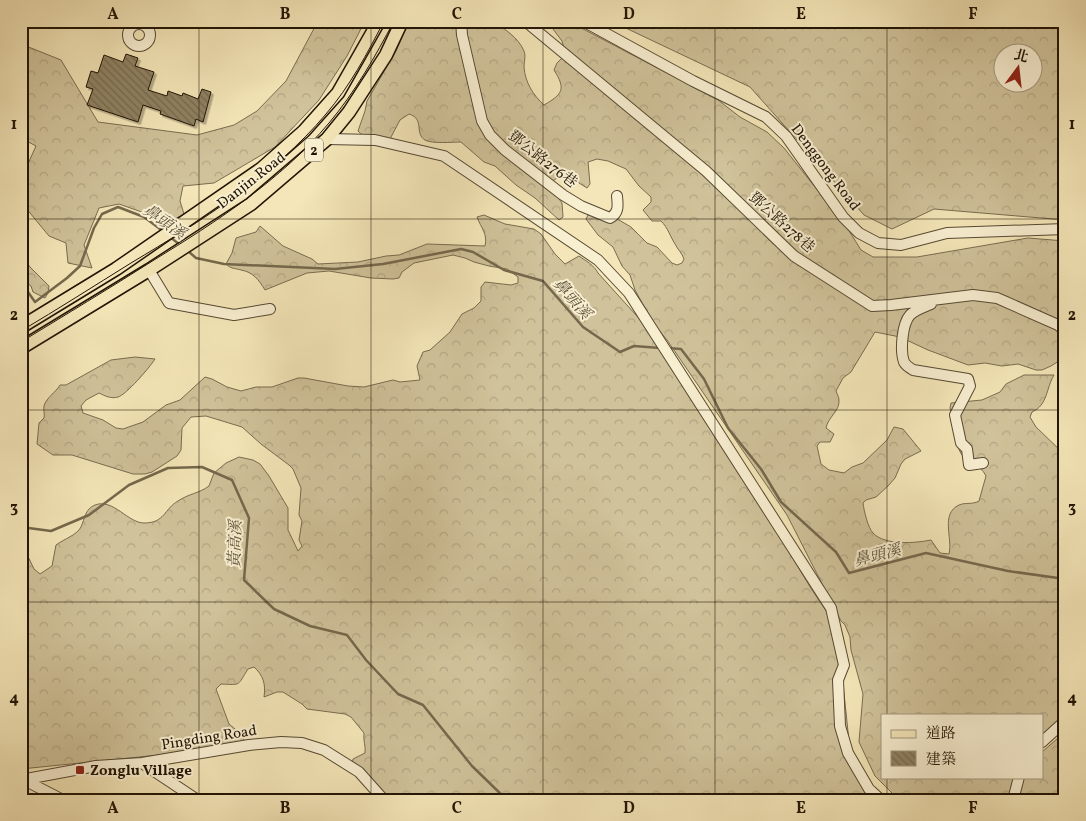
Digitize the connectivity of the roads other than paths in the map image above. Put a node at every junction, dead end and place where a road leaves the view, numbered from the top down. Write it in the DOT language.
graph roads {
  1 [pos="378,21"];
  2 [pos="402,21"];
  3 [pos="462,21"];
  4 [pos="525,21"];
  5 [pos="583,21"];
  6 [pos="327,139"];
  7 [pos="617,196"];
  8 [pos="1065,229"];
  9 [pos="149,270"];
  10 [pos="950,298"];
  11 [pos="270,309"];
  12 [pos="21,327"];
  13 [pos="1065,331"];
  14 [pos="21,348"];
  15 [pos="983,462"];
  16 [pos="1065,721"];
  17 [pos="1044,740"];
  18 [pos="142,763"];
  19 [pos="1018,778"];
  20 [pos="23,780"];
  21 [pos="64,800"];
  22 [pos="199,800"];
  23 [pos="384,800"];
  24 [pos="881,800"];
  25 [pos="1012,800"];
  1 -- 12 [label="main road, Danjin Road / 2"];
  2 -- 6 [label="main road, Danjin Road / 2"];
  3 -- 7 [label="street, 鄧公路276巷"];
  4 -- 10 [label="street, 鄧公路278巷"];
  5 -- 8 [label="street, Denggong Road"];
  6 -- 9 [label="main road, Danjin Road / 2"];
  6 -- 24 [label="street"];
  9 -- 11 [label="street"];
  9 -- 14 [label="main road, Danjin Road / 2"];
  10 -- 13 [label="street, 鄧公路278巷"];
  10 -- 15 [label="street"];
  16 -- 17 [label="street"];
  18 -- 20 [label="street, Pingding Road"];
  18 -- 22 [label="street"];
  18 -- 23 [label="street, Pingding Road"];
  19 -- 25 [label="street"];
  20 -- 21 [label="street"];
}
